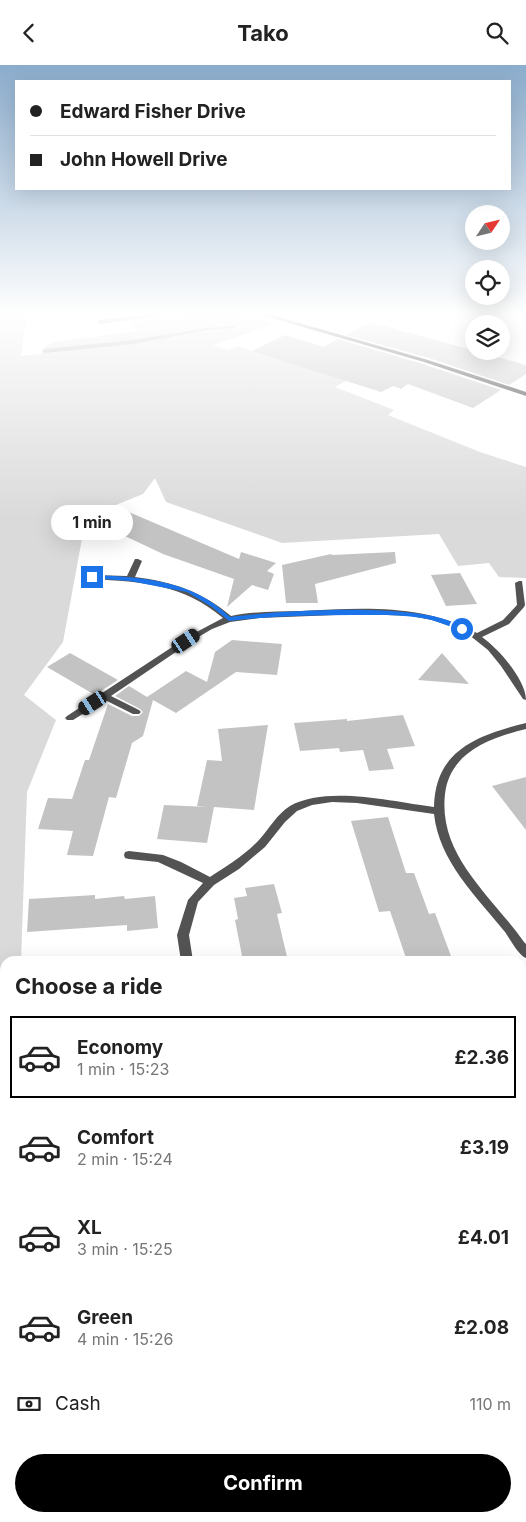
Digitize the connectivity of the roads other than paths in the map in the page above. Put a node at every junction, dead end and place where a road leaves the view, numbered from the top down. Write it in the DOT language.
graph roads {
  1 [pos="490,382"];
  2 [pos="526,394"];
  3 [pos="138,561"];
  4 [pos="92,577"];
  5 [pos="130,579"];
  6 [pos="519,583"];
  7 [pos="523,605"];
  8 [pos="229,619"];
  9 [pos="476,636"];
  10 [pos="105,695"];
  11 [pos="526,697"];
  12 [pos="136,712"];
  13 [pos="70,718"];
  14 [pos="526,726"];
  15 [pos="439,811"];
  16 [pos="129,855"];
  17 [pos="210,882"];
  18 [pos="526,954"];
  19 [pos="186,956"];
  1 -- 2 [label="main road"];
  3 -- 5 [label="street"];
  4 -- 5 [label="street"];
  5 -- 8 [label="street"];
  6 -- 7 [label="street"];
  7 -- 9 [label="street"];
  8 -- 9 [label="street"];
  8 -- 10 [label="street"];
  9 -- 11 [label="street"];
  10 -- 12 [label="street"];
  10 -- 13 [label="street"];
  14 -- 15 [label="street"];
  15 -- 17 [label="street"];
  15 -- 18 [label="street"];
  16 -- 17 [label="street"];
  17 -- 19 [label="street"];
}
